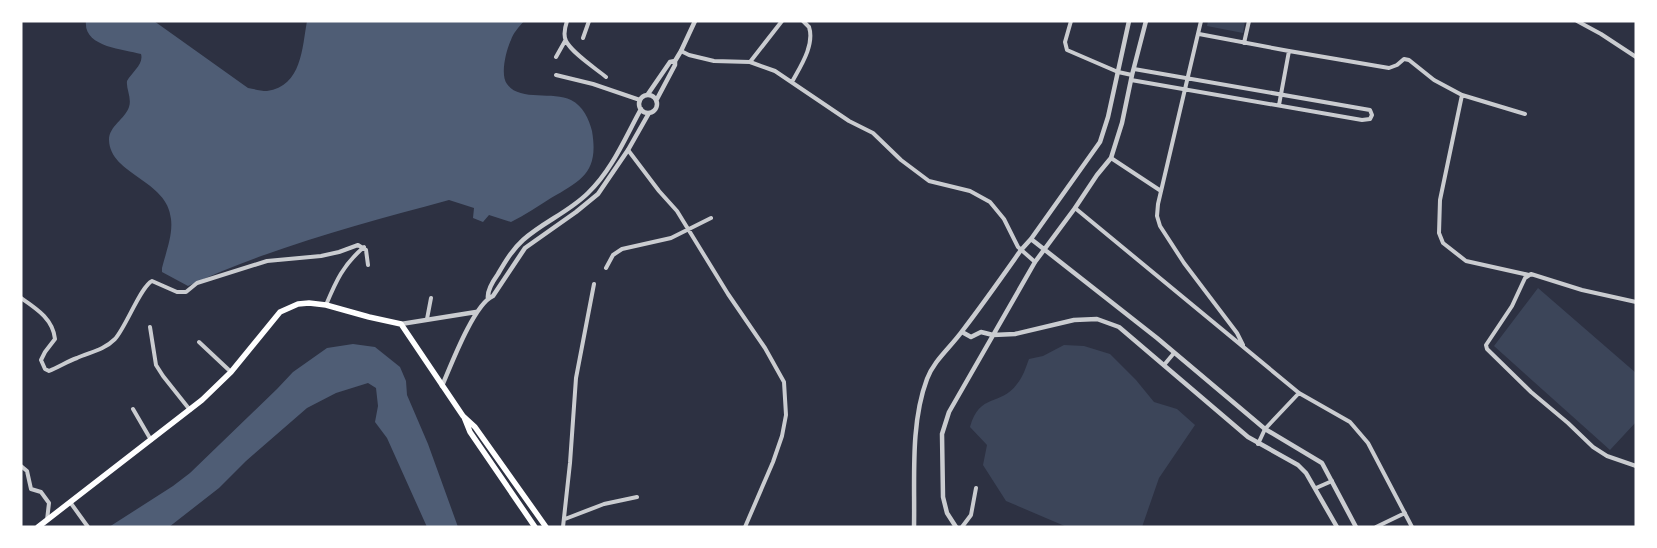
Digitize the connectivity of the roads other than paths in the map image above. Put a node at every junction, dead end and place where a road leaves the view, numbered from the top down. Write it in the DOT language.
graph roads {
  1 [pos="567,21"];
  2 [pos="589,21"];
  3 [pos="695,21"];
  4 [pos="782,21"];
  5 [pos="803,21"];
  6 [pos="1071,21"];
  7 [pos="1129,21"];
  8 [pos="1146,21"];
  9 [pos="1201,21"];
  10 [pos="1249,21"];
  11 [pos="1577,21"];
  12 [pos="1199,34"];
  13 [pos="583,38"];
  14 [pos="565,41"];
  15 [pos="1244,43"];
  16 [pos="681,51"];
  17 [pos="1289,51"];
  18 [pos="556,57"];
  19 [pos="1636,57"];
  20 [pos="675,61"];
  21 [pos="750,62"];
  22 [pos="1134,69"];
  23 [pos="1118,72"];
  24 [pos="556,75"];
  25 [pos="606,77"];
  26 [pos="1132,77"];
  27 [pos="1188,78"];
  28 [pos="792,82"];
  29 [pos="1186,88"];
  30 [pos="648,94"];
  31 [pos="1281,94"];
  32 [pos="1462,96"];
  33 [pos="657,99"];
  34 [pos="640,100"];
  35 [pos="1279,105"];
  36 [pos="641,109"];
  37 [pos="649,113"];
  38 [pos="1525,114"];
  39 [pos="628,150"];
  40 [pos="1111,158"];
  41 [pos="1161,191"];
  42 [pos="1075,208"];
  43 [pos="712,218"];
  44 [pos="688,231"];
  45 [pos="1031,239"];
  46 [pos="364,248"];
  47 [pos="1045,249"];
  48 [pos="1021,250"];
  49 [pos="1035,262"];
  50 [pos="368,265"];
  51 [pos="606,268"];
  52 [pos="1529,275"];
  53 [pos="594,284"];
  54 [pos="21,298"];
  55 [pos="431,298"];
  56 [pos="488,298"];
  57 [pos="1636,302"];
  58 [pos="326,305"];
  59 [pos="476,312"];
  60 [pos="427,319"];
  61 [pos="401,324"];
  62 [pos="150,327"];
  63 [pos="962,332"];
  64 [pos="993,335"];
  65 [pos="199,342"];
  66 [pos="1244,347"];
  67 [pos="1174,353"];
  68 [pos="1164,365"];
  69 [pos="231,372"];
  70 [pos="442,386"];
  71 [pos="1299,393"];
  72 [pos="132,409"];
  73 [pos="190,410"];
  74 [pos="463,416"];
  75 [pos="1264,432"];
  76 [pos="151,440"];
  77 [pos="1258,443"];
  78 [pos="21,466"];
  79 [pos="1636,466"];
  80 [pos="1329,483"];
  81 [pos="1317,487"];
  82 [pos="976,488"];
  83 [pos="637,497"];
  84 [pos="70,502"];
  85 [pos="1405,513"];
  86 [pos="565,519"];
  87 [pos="47,520"];
  88 [pos="38,527"];
  89 [pos="88,527"];
  90 [pos="535,527"];
  91 [pos="546,527"];
  92 [pos="563,527"];
  93 [pos="745,527"];
  94 [pos="914,527"];
  95 [pos="956,527"];
  96 [pos="962,527"];
  97 [pos="1337,527"];
  98 [pos="1356,527"];
  99 [pos="1376,527"];
  100 [pos="1412,527"];
  1 -- 14 [label="street"];
  2 -- 13 [label="street"];
  3 -- 16 [label="street"];
  4 -- 21 [label="street"];
  5 -- 28 [label="street"];
  6 -- 23 [label="street"];
  7 -- 23 [label="street"];
  8 -- 22 [label="street"];
  9 -- 12 [label="street"];
  10 -- 15 [label="street"];
  11 -- 19 [label="street"];
  12 -- 15 [label="street"];
  12 -- 27 [label="street"];
  14 -- 18 [label="street"];
  14 -- 25 [label="street"];
  15 -- 17 [label="street"];
  16 -- 20 [label="street"];
  16 -- 21 [label="street"];
  17 -- 31 [label="street"];
  17 -- 32 [label="street"];
  20 -- 30 [label="street"];
  20 -- 33 [label="street"];
  21 -- 28 [label="street"];
  22 -- 26 [label="street"];
  22 -- 27 [label="street"];
  23 -- 26 [label="street"];
  23 -- 45 [label="street"];
  24 -- 34 [label="street"];
  26 -- 29 [label="street"];
  26 -- 40 [label="street"];
  27 -- 29 [label="street"];
  27 -- 31 [label="street"];
  28 -- 48 [label="street"];
  29 -- 35 [label="street"];
  29 -- 41 [label="street"];
  30 -- 33 [label="street"];
  30 -- 34 [label="street"];
  31 -- 35 [label="street"];
  31 -- 35 [label="street"];
  32 -- 38 [label="street"];
  32 -- 52 [label="street"];
  33 -- 37 [label="street"];
  34 -- 36 [label="street"];
  36 -- 37 [label="street"];
  36 -- 56 [label="street"];
  37 -- 39 [label="street"];
  39 -- 44 [label="street"];
  39 -- 56 [label="street"];
  40 -- 41 [label="street"];
  40 -- 42 [label="street"];
  41 -- 66 [label="street"];
  42 -- 47 [label="street"];
  42 -- 66 [label="street"];
  43 -- 44 [label="street"];
  44 -- 51 [label="street"];
  44 -- 93 [label="street"];
  45 -- 47 [label="street"];
  45 -- 48 [label="street"];
  46 -- 50 [label="street"];
  46 -- 54 [label="street"];
  46 -- 58 [label="street"];
  47 -- 49 [label="street"];
  47 -- 67 [label="street"];
  48 -- 49 [label="street"];
  48 -- 63 [label="street"];
  49 -- 64 [label="street"];
  52 -- 57 [label="street"];
  52 -- 79 [label="street"];
  53 -- 86 [label="street"];
  55 -- 60 [label="street"];
  56 -- 59 [label="street"];
  58 -- 61 [label="highway"];
  58 -- 69 [label="highway"];
  59 -- 60 [label="street"];
  59 -- 70 [label="street"];
  60 -- 61 [label="street"];
  61 -- 70 [label="highway"];
  62 -- 73 [label="street"];
  63 -- 64 [label="street"];
  63 -- 94 [label="street"];
  64 -- 68 [label="street"];
  64 -- 95 [label="street"];
  65 -- 69 [label="street"];
  66 -- 71 [label="street"];
  67 -- 68 [label="street"];
  67 -- 75 [label="street"];
  68 -- 77 [label="street"];
  69 -- 73 [label="highway"];
  70 -- 74 [label="highway"];
  71 -- 75 [label="street"];
  71 -- 85 [label="street"];
  72 -- 76 [label="street"];
  73 -- 76 [label="highway"];
  74 -- 90 [label="highway"];
  74 -- 91 [label="highway"];
  75 -- 77 [label="street"];
  75 -- 80 [label="street"];
  76 -- 84 [label="highway"];
  77 -- 81 [label="street"];
  78 -- 87 [label="street"];
  80 -- 81 [label="street"];
  80 -- 98 [label="street"];
  81 -- 97 [label="street"];
  82 -- 96 [label="street"];
  83 -- 86 [label="street"];
  84 -- 87 [label="highway"];
  84 -- 89 [label="street"];
  85 -- 99 [label="street"];
  85 -- 100 [label="street"];
  86 -- 92 [label="street"];
  87 -- 88 [label="highway"];
}
